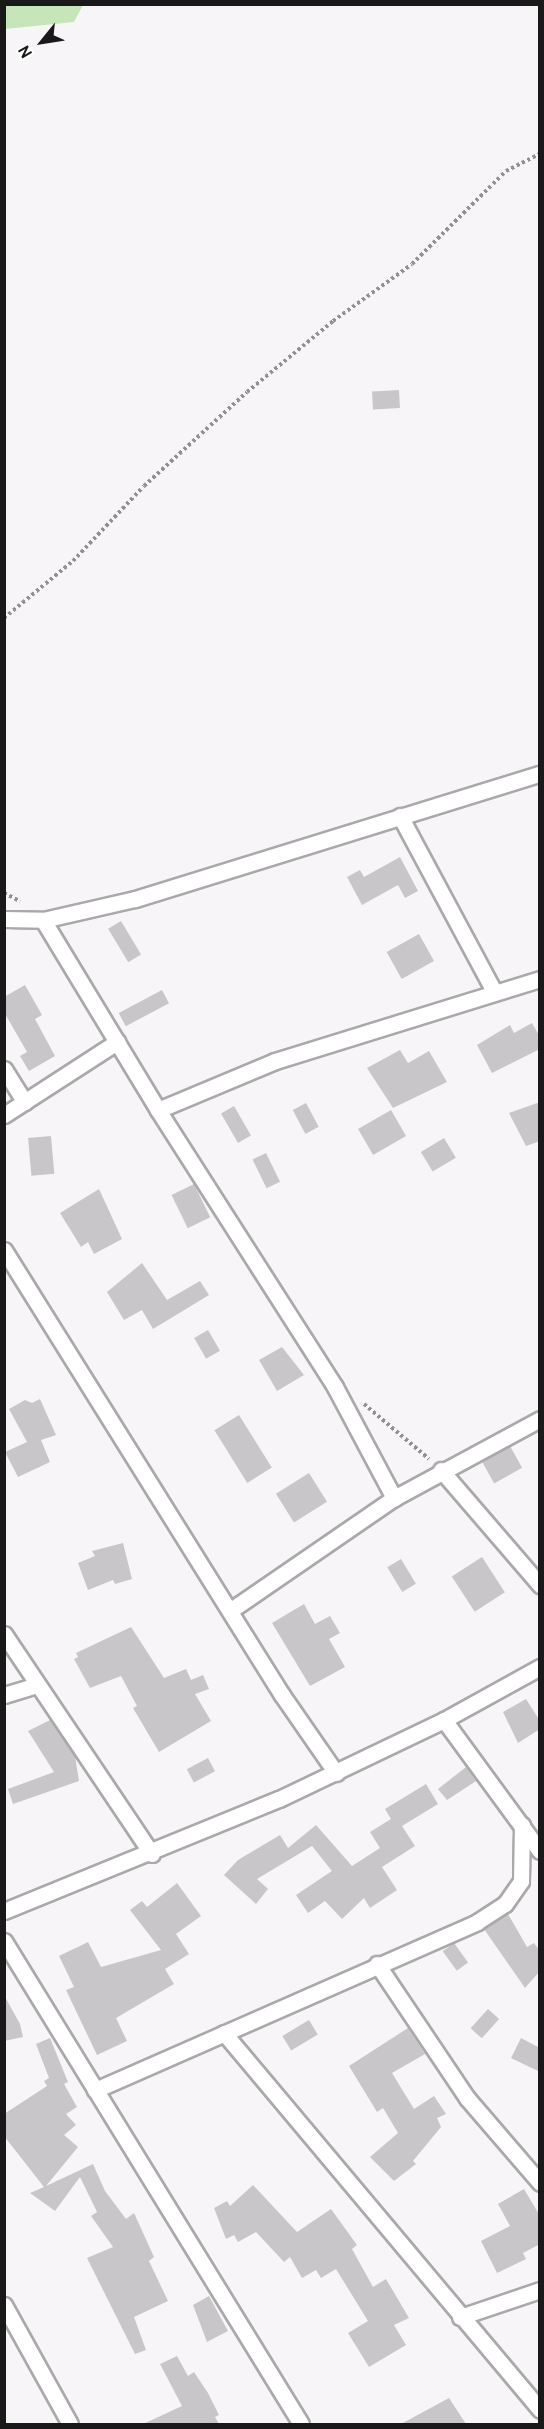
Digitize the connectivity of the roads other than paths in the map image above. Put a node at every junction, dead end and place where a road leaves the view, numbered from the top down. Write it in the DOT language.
graph roads {
  1 [pos="540,774"];
  2 [pos="400,816"];
  3 [pos="4,919"];
  4 [pos="44,920"];
  5 [pos="540,980"];
  6 [pos="494,991"];
  7 [pos="117,1042"];
  8 [pos="4,1069"];
  9 [pos="26,1101"];
  10 [pos="158,1110"];
  11 [pos="4,1115"];
  12 [pos="4,1250"];
  13 [pos="540,1419"];
  14 [pos="441,1470"];
  15 [pos="394,1498"];
  16 [pos="540,1584"];
  17 [pos="231,1610"];
  18 [pos="4,1634"];
  19 [pos="540,1667"];
  20 [pos="36,1685"];
  21 [pos="4,1695"];
  22 [pos="444,1720"];
  23 [pos="336,1773"];
  24 [pos="522,1825"];
  25 [pos="540,1851"];
  26 [pos="152,1854"];
  27 [pos="4,1911"];
  28 [pos="4,1941"];
  29 [pos="377,1964"];
  30 [pos="224,2033"];
  31 [pos="95,2090"];
  32 [pos="540,2183"];
  33 [pos="540,2290"];
  34 [pos="4,2305"];
  35 [pos="460,2317"];
  36 [pos="540,2410"];
  37 [pos="70,2424"];
  38 [pos="301,2424"];
  1 -- 2 [label="street"];
  2 -- 4 [label="street"];
  2 -- 6 [label="street"];
  3 -- 4 [label="street"];
  4 -- 7 [label="street"];
  5 -- 6 [label="street"];
  6 -- 10 [label="street"];
  7 -- 9 [label="street"];
  7 -- 10 [label="street"];
  8 -- 9 [label="street"];
  9 -- 11 [label="street"];
  10 -- 15 [label="street"];
  12 -- 17 [label="street"];
  13 -- 14 [label="street"];
  14 -- 15 [label="street"];
  14 -- 16 [label="street"];
  15 -- 17 [label="street"];
  17 -- 23 [label="street"];
  18 -- 20 [label="street"];
  19 -- 22 [label="street"];
  20 -- 21 [label="street"];
  20 -- 26 [label="street"];
  22 -- 23 [label="street"];
  22 -- 24 [label="street"];
  23 -- 26 [label="street"];
  24 -- 25 [label="street"];
  24 -- 29 [label="street"];
  26 -- 27 [label="street"];
  28 -- 31 [label="street"];
  29 -- 30 [label="street"];
  29 -- 32 [label="street"];
  30 -- 31 [label="street"];
  30 -- 35 [label="street"];
  31 -- 38 [label="street"];
  33 -- 35 [label="street"];
  34 -- 37 [label="street"];
  35 -- 36 [label="street"];
}
